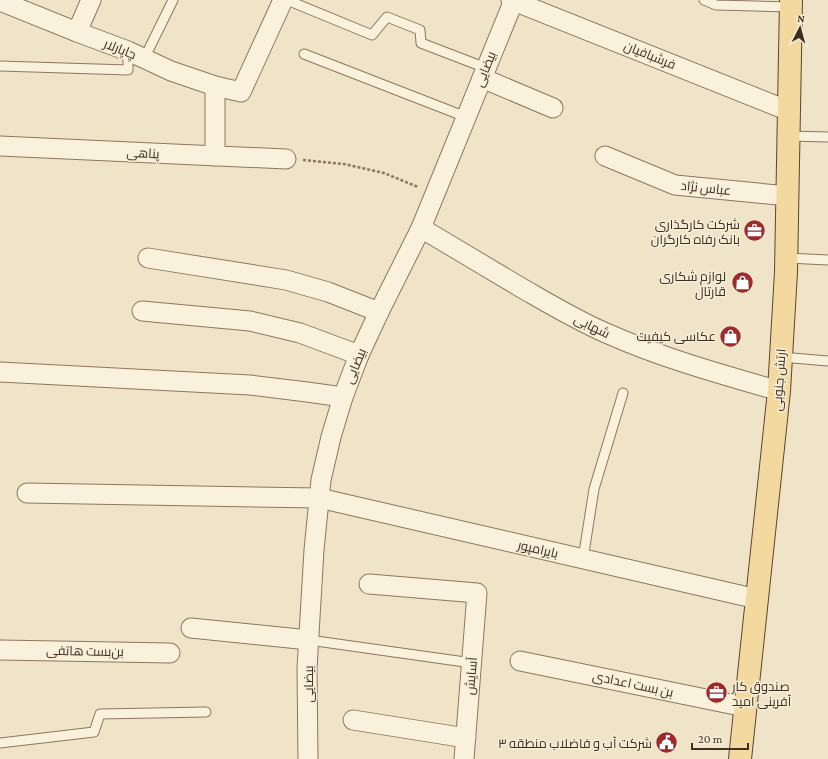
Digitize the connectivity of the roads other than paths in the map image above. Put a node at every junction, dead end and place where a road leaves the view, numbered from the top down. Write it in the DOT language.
graph roads {
  1 [pos="91,0"];
  2 [pos="173,0"];
  3 [pos="283,0"];
  4 [pos="287,0"];
  5 [pos="513,0"];
  6 [pos="704,0"];
  7 [pos="0,1"];
  8 [pos="791,3"];
  9 [pos="77,32"];
  10 [pos="304,54"];
  11 [pos="136,55"];
  12 [pos="0,66"];
  13 [pos="484,73"];
  14 [pos="215,86"];
  15 [pos="553,108"];
  16 [pos="789,111"];
  17 [pos="466,117"];
  18 [pos="788,136"];
  19 [pos="828,137"];
  20 [pos="0,146"];
  21 [pos="215,156"];
  22 [pos="605,156"];
  23 [pos="286,159"];
  24 [pos="788,196"];
  25 [pos="421,228"];
  26 [pos="148,258"];
  27 [pos="786,258"];
  28 [pos="828,260"];
  29 [pos="142,311"];
  30 [pos="379,312"];
  31 [pos="359,355"];
  32 [pos="781,357"];
  33 [pos="828,361"];
  34 [pos="0,372"];
  35 [pos="779,391"];
  36 [pos="623,393"];
  37 [pos="343,397"];
  38 [pos="27,493"];
  39 [pos="319,498"];
  40 [pos="583,559"];
  41 [pos="369,584"];
  42 [pos="757,599"];
  43 [pos="191,628"];
  44 [pos="309,640"];
  45 [pos="0,650"];
  46 [pos="170,653"];
  47 [pos="520,661"];
  48 [pos="472,663"];
  49 [pos="745,707"];
  50 [pos="206,712"];
  51 [pos="353,720"];
  52 [pos="466,738"];
  53 [pos="0,743"];
  54 [pos="308,759"];
  55 [pos="464,759"];
  56 [pos="740,759"];
  1 -- 9 [label="street"];
  2 -- 11 [label="lane"];
  3 -- 14 [label="street, چاپارلار"];
  4 -- 13 [label="lane"];
  5 -- 13 [label="street, بیضایی"];
  5 -- 16 [label="street, فرشبافیان"];
  6 -- 8 [label="lane"];
  7 -- 9 [label="street, چاپارلار"];
  8 -- 16 [label="main road, ارتش جنوبی"];
  9 -- 11 [label="street, چاپارلار"];
  10 -- 17 [label="lane"];
  11 -- 12 [label="lane"];
  11 -- 14 [label="street, چاپارلار"];
  13 -- 15 [label="street"];
  13 -- 17 [label="street, بیضایی"];
  14 -- 21 [label="street"];
  16 -- 18 [label="main road, ارتش جنوبی"];
  17 -- 25 [label="street, بیضایی"];
  18 -- 19 [label="lane"];
  18 -- 24 [label="main road, ارتش جنوبی"];
  20 -- 21 [label="street, پناهی"];
  21 -- 23 [label="street, پناهی"];
  22 -- 24 [label="street, عباس نژاد"];
  24 -- 27 [label="main road, ارتش جنوبی"];
  25 -- 30 [label="street, بیضایی"];
  25 -- 35 [label="street, شهابی"];
  26 -- 30 [label="street"];
  27 -- 28 [label="lane"];
  27 -- 32 [label="main road, ارتش جنوبی"];
  29 -- 31 [label="street"];
  30 -- 31 [label="street, بیضایی"];
  31 -- 37 [label="street, بیضایی"];
  32 -- 33 [label="lane"];
  32 -- 35 [label="main road, ارتش جنوبی"];
  34 -- 37 [label="street"];
  35 -- 42 [label="main road, ارتش جنوبی"];
  36 -- 40 [label="lane"];
  37 -- 39 [label="street, بیضایی"];
  38 -- 39 [label="street, بایرامپور"];
  39 -- 40 [label="street, بایرامپور"];
  39 -- 44 [label="street, بیضایی"];
  40 -- 42 [label="street, بایرامپور"];
  41 -- 48 [label="street, آسایش"];
  42 -- 49 [label="main road, ارتش جنوبی"];
  43 -- 44 [label="street"];
  44 -- 48 [label="lane"];
  44 -- 54 [label="street, بیضایی"];
  45 -- 46 [label="street, بن‌بست هاتفی"];
  47 -- 49 [label="street, بن بست اعدادی"];
  48 -- 52 [label="street, آسایش"];
  49 -- 56 [label="main road, ارتش جنوبی"];
  50 -- 53 [label="lane"];
  51 -- 52 [label="street"];
  52 -- 55 [label="street, آسایش"];
}
